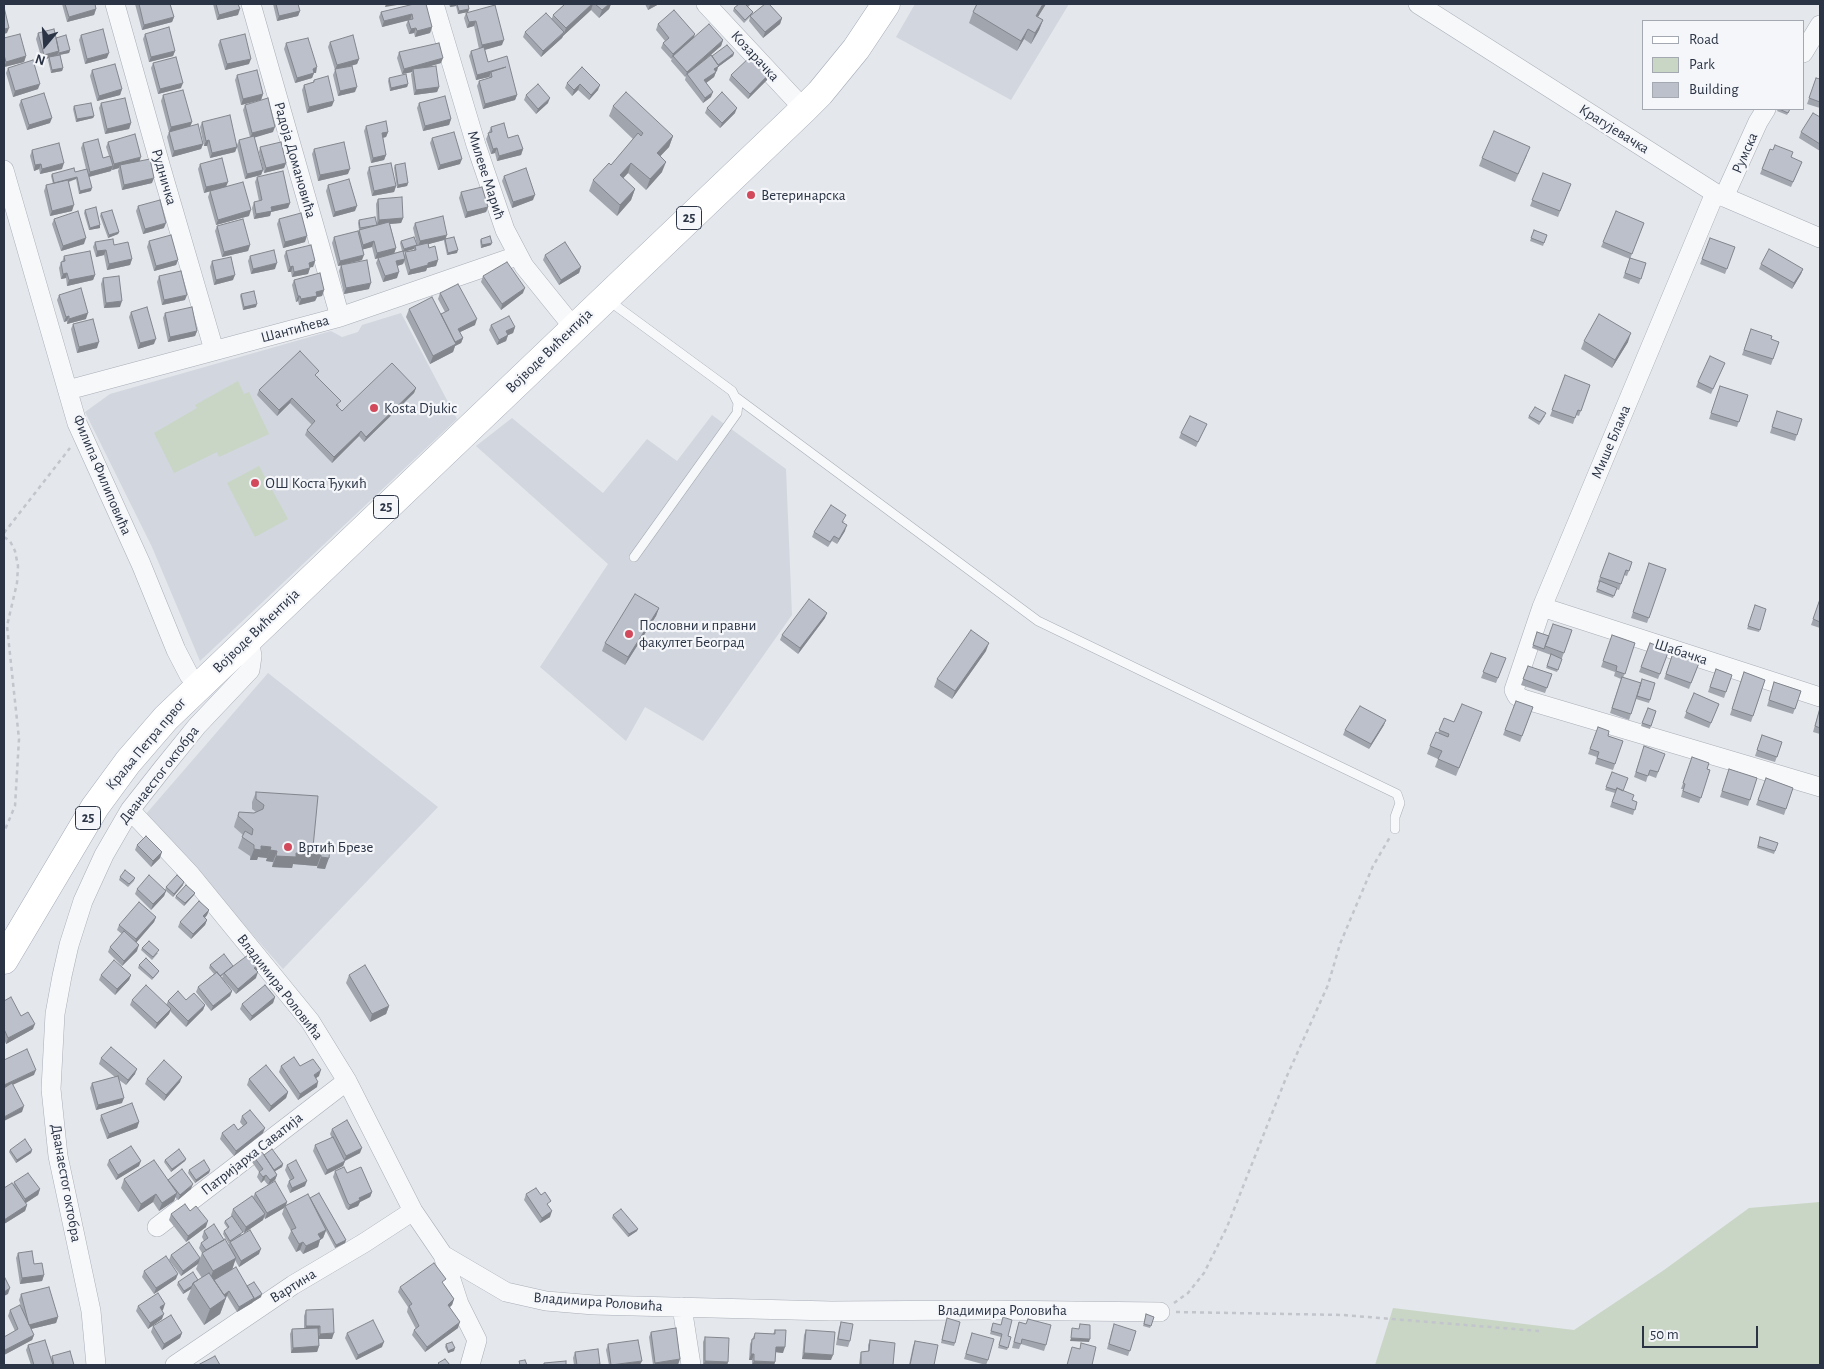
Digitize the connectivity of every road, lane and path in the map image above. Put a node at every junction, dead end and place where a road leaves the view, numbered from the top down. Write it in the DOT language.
graph roads {
  1 [pos="116,4"];
  2 [pos="251,4"];
  3 [pos="434,4"];
  4 [pos="706,4"];
  5 [pos="886,4"];
  6 [pos="1418,4"];
  7 [pos="1820,25"];
  8 [pos="1804,51"];
  9 [pos="804,109"];
  10 [pos="1765,110"];
  11 [pos="4,170"];
  12 [pos="1720,195"];
  13 [pos="1820,238"];
  14 [pos="518,256"];
  15 [pos="606,298"];
  16 [pos="340,317"];
  17 [pos="574,328"];
  18 [pos="214,350"];
  19 [pos="68,390"];
  20 [pos="737,398"];
  21 [pos="82,434"];
  22 [pos="4,533"];
  23 [pos="4,537"];
  24 [pos="634,557"];
  25 [pos="1542,607"];
  26 [pos="249,639"];
  27 [pos="198,686"];
  28 [pos="1820,697"];
  29 [pos="1820,786"];
  30 [pos="130,810"];
  31 [pos="1395,828"];
  32 [pos="4,832"];
  33 [pos="4,960"];
  34 [pos="347,1081"];
  35 [pos="413,1211"];
  36 [pos="157,1227"];
  37 [pos="443,1255"];
  38 [pos="682,1307"];
  39 [pos="1160,1312"];
  40 [pos="1539,1331"];
  41 [pos="96,1365"];
  42 [pos="175,1365"];
  43 [pos="470,1365"];
  44 [pos="691,1365"];
  1 -- 18 [label="street, Рудничка"];
  2 -- 16 [label="street, Радоја Домановића"];
  3 -- 14 [label="street, Милеве Марић"];
  4 -- 9 [label="street, Козарачка"];
  5 -- 9 [label="main road, Војводе Вићентија / 25"];
  6 -- 12 [label="street, Крагујевачка"];
  7 -- 8 [label="street"];
  9 -- 15 [label="main road, Војводе Вићентија / 25"];
  10 -- 12 [label="street, Румска"];
  11 -- 19 [label="street, Филипа Филиповића"];
  12 -- 13 [label="street, Крагујевачка"];
  12 -- 25 [label="street, Мише Блама"];
  14 -- 16 [label="street, Шантићева"];
  14 -- 17 [label="street, Милеве Марић"];
  15 -- 17 [label="main road, Војводе Вићентија / 25"];
  15 -- 20 [label="lane"];
  16 -- 18 [label="street, Шантићева"];
  17 -- 26 [label="main road, Војводе Вићентија / 25"];
  18 -- 19 [label="street, Шантићева"];
  19 -- 21 [label="street, Филипа Филиповића"];
  20 -- 24 [label="lane"];
  20 -- 31 [label="lane"];
  21 -- 22 [label="path"];
  21 -- 27 [label="street, Филипа Филиповића"];
  23 -- 32 [label="path"];
  25 -- 28 [label="street, Шабачка"];
  25 -- 29 [label="street, Мише Блама"];
  26 -- 27 [label="main road, Војводе Вићентија / 25"];
  26 -- 30 [label="street, Дванаестог октобра"];
  27 -- 33 [label="main road, Краља Петра првог / 25"];
  30 -- 34 [label="street, Владимира Роловића"];
  30 -- 41 [label="street, Дванаестог октобра"];
  31 -- 39 [label="path"];
  34 -- 35 [label="street, Владимира Роловића"];
  34 -- 36 [label="street, Патријарха Саватија"];
  35 -- 37 [label="street, Владимира Роловића"];
  35 -- 42 [label="street, Вартина"];
  37 -- 38 [label="street, Владимира Роловића"];
  37 -- 43 [label="street"];
  38 -- 39 [label="street, Владимира Роловића"];
  38 -- 44 [label="street"];
  39 -- 40 [label="path"];
}
